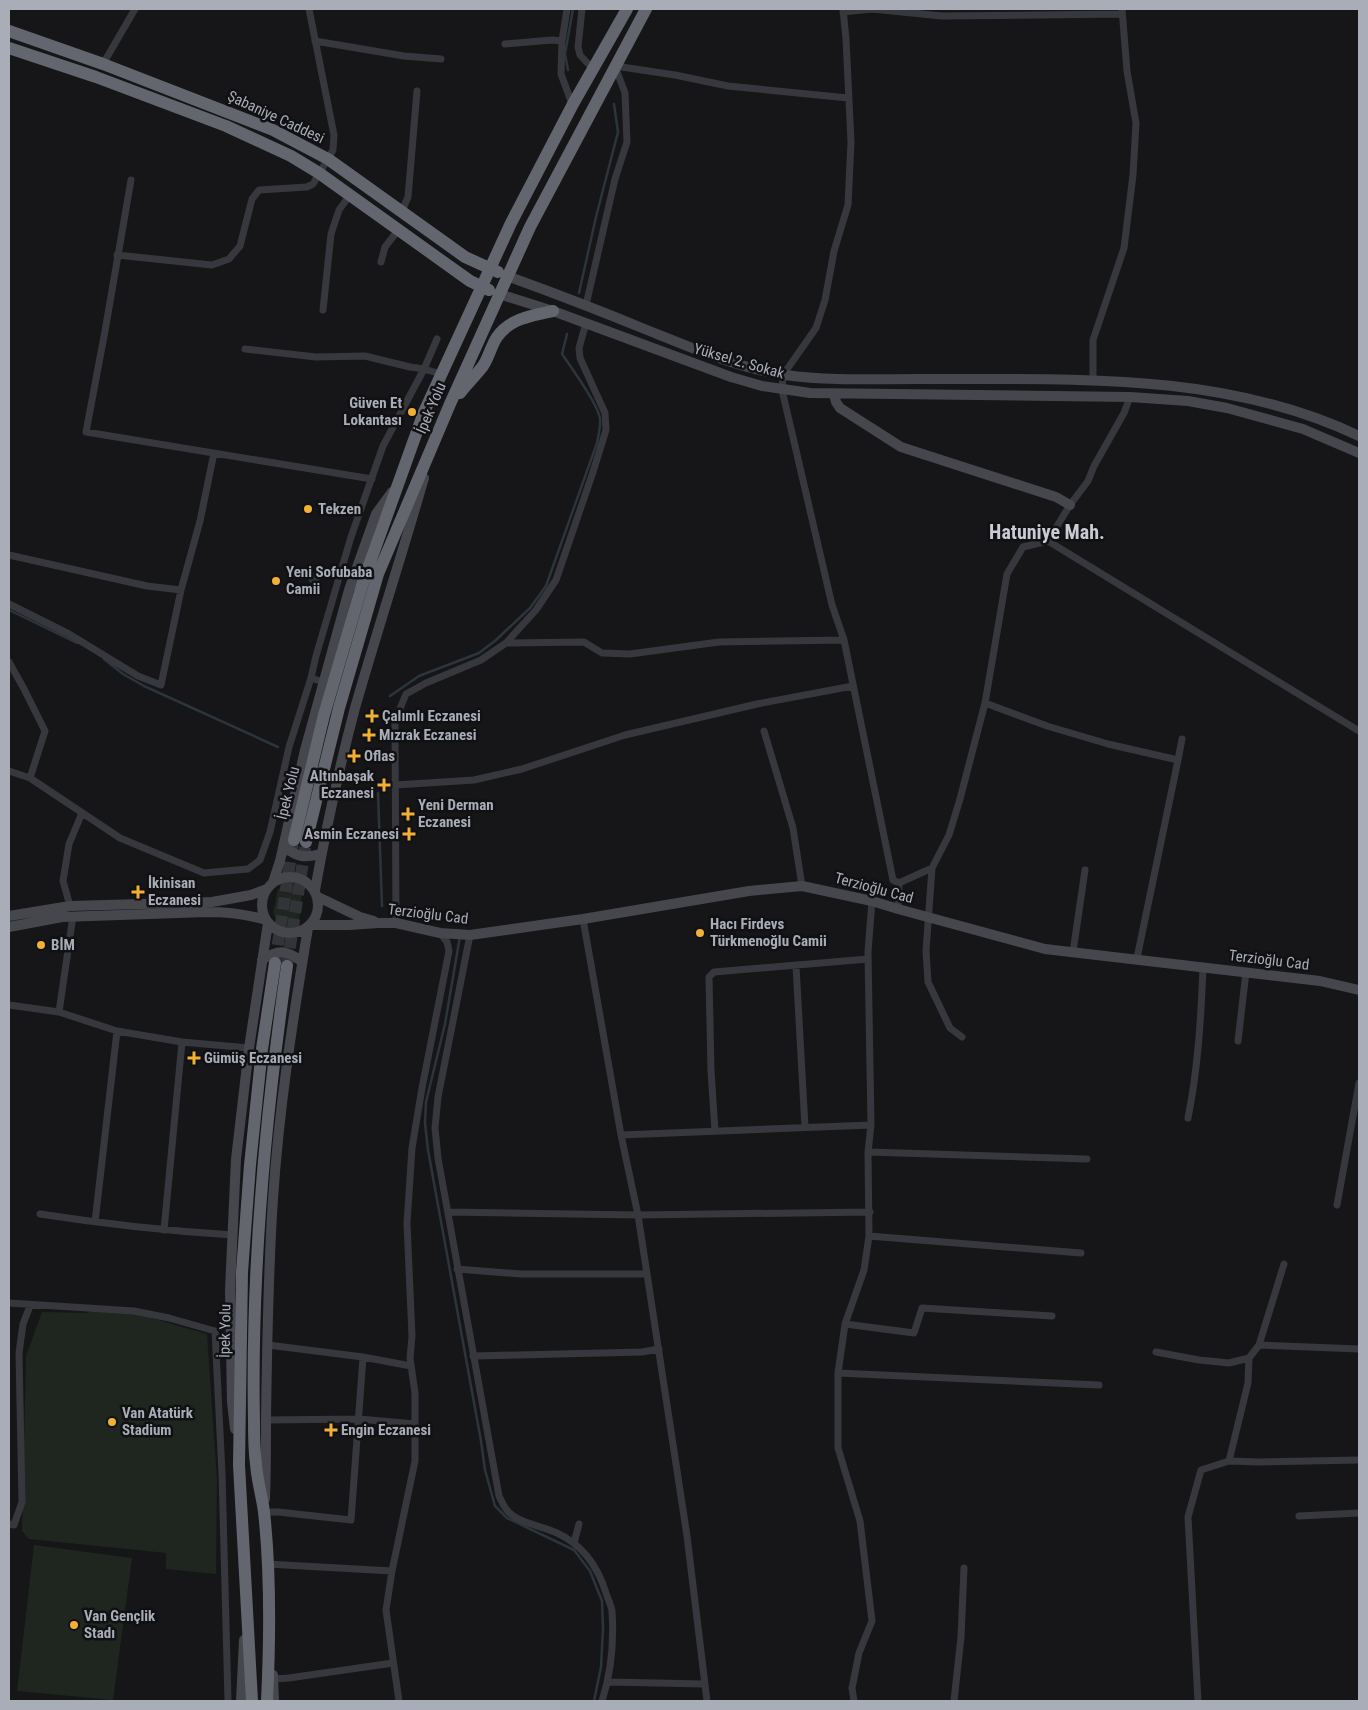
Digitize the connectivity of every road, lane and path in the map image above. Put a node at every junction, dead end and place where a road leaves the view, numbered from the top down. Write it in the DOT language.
graph roads {
  1 [pos="136,9"];
  2 [pos="309,9"];
  3 [pos="567,9"];
  4 [pos="582,9"];
  5 [pos="627,9"];
  6 [pos="646,9"];
  7 [pos="843,10"];
  8 [pos="1122,11"];
  9 [pos="9,31"];
  10 [pos="315,41"];
  11 [pos="562,41"];
  12 [pos="505,44"];
  13 [pos="9,48"];
  14 [pos="441,59"];
  15 [pos="102,64"];
  16 [pos="615,66"];
  17 [pos="592,68"];
  18 [pos="417,91"];
  19 [pos="848,98"];
  20 [pos="573,104"];
  21 [pos="328,159"];
  22 [pos="319,173"];
  23 [pos="131,180"];
  24 [pos="350,195"];
  25 [pos="402,211"];
  26 [pos="399,229"];
  27 [pos="117,254"];
  28 [pos="381,262"];
  29 [pos="490,270"];
  30 [pos="507,276"];
  31 [pos="482,287"];
  32 [pos="499,294"];
  33 [pos="586,305"];
  34 [pos="323,310"];
  35 [pos="552,311"];
  36 [pos="586,323"];
  37 [pos="437,339"];
  38 [pos="244,349"];
  39 [pos="424,369"];
  40 [pos="441,374"];
  41 [pos="783,375"];
  42 [pos="1093,380"];
  43 [pos="782,390"];
  44 [pos="834,394"];
  45 [pos="1130,396"];
  46 [pos="450,404"];
  47 [pos="1359,436"];
  48 [pos="432,448"];
  49 [pos="214,453"];
  50 [pos="1359,453"];
  51 [pos="372,479"];
  52 [pos="398,483"];
  53 [pos="1070,504"];
  54 [pos="1048,541"];
  55 [pos="9,555"];
  56 [pos="181,590"];
  57 [pos="9,604"];
  58 [pos="844,640"];
  59 [pos="506,643"];
  60 [pos="9,662"];
  61 [pos="311,678"];
  62 [pos="323,682"];
  63 [pos="853,686"];
  64 [pos="985,703"];
  65 [pos="764,731"];
  66 [pos="1359,731"];
  67 [pos="1182,739"];
  68 [pos="1178,760"];
  69 [pos="9,771"];
  70 [pos="30,778"];
  71 [pos="395,785"];
  72 [pos="82,813"];
  73 [pos="295,842"];
  74 [pos="321,854"];
  75 [pos="932,868"];
  76 [pos="1085,870"];
  77 [pos="899,883"];
  78 [pos="270,886"];
  79 [pos="802,886"];
  80 [pos="316,893"];
  81 [pos="872,900"];
  82 [pos="70,906"];
  83 [pos="898,910"];
  84 [pos="9,916"];
  85 [pos="73,916"];
  86 [pos="928,918"];
  87 [pos="583,920"];
  88 [pos="267,921"];
  89 [pos="378,922"];
  90 [pos="396,923"];
  91 [pos="9,927"];
  92 [pos="309,927"];
  93 [pos="440,933"];
  94 [pos="470,936"];
  95 [pos="1073,952"];
  96 [pos="1137,958"];
  97 [pos="868,959"];
  98 [pos="262,960"];
  99 [pos="301,961"];
  100 [pos="796,966"];
  101 [pos="1202,967"];
  102 [pos="1246,972"];
  103 [pos="1359,990"];
  104 [pos="9,1005"];
  105 [pos="59,1012"];
  106 [pos="117,1031"];
  107 [pos="962,1037"];
  108 [pos="1238,1041"];
  109 [pos="182,1042"];
  110 [pos="249,1048"];
  111 [pos="1359,1083"];
  112 [pos="1188,1118"];
  113 [pos="871,1125"];
  114 [pos="805,1127"];
  115 [pos="715,1131"];
  116 [pos="621,1134"];
  117 [pos="868,1152"];
  118 [pos="1087,1158"];
  119 [pos="1337,1205"];
  120 [pos="448,1212"];
  121 [pos="870,1212"];
  122 [pos="40,1214"];
  123 [pos="638,1215"];
  124 [pos="95,1222"];
  125 [pos="164,1230"];
  126 [pos="232,1235"];
  127 [pos="869,1236"];
  128 [pos="1081,1253"];
  129 [pos="1284,1264"];
  130 [pos="457,1269"];
  131 [pos="646,1274"];
  132 [pos="9,1303"];
  133 [pos="30,1306"];
  134 [pos="1052,1316"];
  135 [pos="845,1324"];
  136 [pos="268,1345"];
  137 [pos="1259,1345"];
  138 [pos="659,1349"];
  139 [pos="1359,1349"];
  140 [pos="1156,1352"];
  141 [pos="473,1356"];
  142 [pos="363,1357"];
  143 [pos="1249,1358"];
  144 [pos="411,1366"];
  145 [pos="838,1373"];
  146 [pos="1100,1385"];
  147 [pos="359,1419"];
  148 [pos="266,1420"];
  149 [pos="415,1424"];
  150 [pos="1359,1460"];
  151 [pos="1229,1461"];
  152 [pos="239,1465"];
  153 [pos="264,1512"];
  154 [pos="1359,1513"];
  155 [pos="1298,1516"];
  156 [pos="9,1524"];
  157 [pos="579,1524"];
  158 [pos="574,1543"];
  159 [pos="267,1564"];
  160 [pos="964,1568"];
  161 [pos="392,1571"];
  162 [pos="246,1601"];
  163 [pos="270,1638"];
  164 [pos="393,1663"];
  165 [pos="274,1679"];
  166 [pos="608,1682"];
  167 [pos="704,1684"];
  168 [pos="241,1697"];
  169 [pos="227,1700"];
  170 [pos="252,1701"];
  171 [pos="267,1701"];
  172 [pos="274,1701"];
  173 [pos="399,1701"];
  174 [pos="602,1701"];
  175 [pos="707,1701"];
  176 [pos="854,1701"];
  177 [pos="954,1701"];
  178 [pos="1198,1701"];
  1 -- 15 [label="street"];
  2 -- 10 [label="street"];
  3 -- 11 [label="street"];
  4 -- 17 [label="street"];
  5 -- 17 [label="highway, İpek Yolu"];
  6 -- 16 [label="highway, İpek Yolu"];
  7 -- 8 [label="street"];
  7 -- 19 [label="street"];
  8 -- 42 [label="street"];
  9 -- 15 [label="highway, Şabaniye Caddesi"];
  10 -- 14 [label="street"];
  10 -- 21 [label="street"];
  11 -- 12 [label="street"];
  11 -- 20 [label="street"];
  13 -- 22 [label="highway"];
  15 -- 21 [label="highway, Şabaniye Caddesi"];
  16 -- 19 [label="street"];
  16 -- 30 [label="highway, İpek Yolu"];
  16 -- 33 [label="street"];
  17 -- 20 [label="highway, İpek Yolu"];
  18 -- 25 [label="street"];
  19 -- 41 [label="street"];
  20 -- 29 [label="highway, İpek Yolu"];
  21 -- 22 [label="street"];
  21 -- 25 [label="highway, Şabaniye Caddesi"];
  22 -- 24 [label="highway"];
  22 -- 27 [label="street"];
  23 -- 27 [label="street"];
  24 -- 26 [label="highway"];
  24 -- 34 [label="street"];
  25 -- 29 [label="highway, Şabaniye Caddesi"];
  26 -- 28 [label="street"];
  26 -- 31 [label="highway"];
  27 -- 49 [label="street"];
  29 -- 30 [label="highway, Şabaniye Caddesi"];
  29 -- 31 [label="highway, İpek Yolu"];
  30 -- 32 [label="highway, İpek Yolu"];
  30 -- 33 [label="street, Yüksel 2. Sokak"];
  31 -- 32 [label="highway"];
  31 -- 40 [label="highway, İpek Yolu"];
  32 -- 35 [label="street, Yüksel 2. Sokak"];
  32 -- 46 [label="highway, İpek Yolu"];
  33 -- 41 [label="street, Yüksel 2. Sokak"];
  35 -- 36 [label="street, Yüksel 2. Sokak"];
  35 -- 46 [label="highway"];
  36 -- 43 [label="street, Yüksel 2. Sokak"];
  36 -- 59 [label="street"];
  37 -- 39 [label="street"];
  38 -- 39 [label="street"];
  39 -- 40 [label="street"];
  39 -- 51 [label="street"];
  40 -- 52 [label="highway, İpek Yolu"];
  41 -- 42 [label="street, Yüksel 2. Sokak"];
  41 -- 43 [label="street"];
  42 -- 47 [label="street, Yüksel 2. Sokak"];
  43 -- 44 [label="street, Yüksel 2. Sokak"];
  43 -- 58 [label="street"];
  44 -- 45 [label="street, Yüksel 2. Sokak"];
  44 -- 53 [label="street"];
  45 -- 50 [label="street, Yüksel 2. Sokak"];
  45 -- 53 [label="street"];
  46 -- 48 [label="highway, İpek Yolu"];
  48 -- 73 [label="highway, İpek Yolu"];
  48 -- 74 [label="street"];
  49 -- 51 [label="street"];
  49 -- 56 [label="street"];
  51 -- 61 [label="street"];
  52 -- 62 [label="street"];
  52 -- 73 [label="highway, İpek Yolu"];
  53 -- 54 [label="street"];
  54 -- 64 [label="street"];
  54 -- 66 [label="street"];
  55 -- 56 [label="street"];
  56 -- 57 [label="street"];
  58 -- 59 [label="street"];
  58 -- 63 [label="street"];
  59 -- 71 [label="street"];
  60 -- 70 [label="street"];
  61 -- 62 [label="street"];
  61 -- 72 [label="street"];
  62 -- 73 [label="street"];
  63 -- 71 [label="street"];
  63 -- 77 [label="street"];
  64 -- 68 [label="street"];
  64 -- 75 [label="street"];
  65 -- 79 [label="street"];
  67 -- 68 [label="street"];
  68 -- 96 [label="street"];
  69 -- 70 [label="street"];
  70 -- 72 [label="street"];
  71 -- 90 [label="street"];
  72 -- 82 [label="street"];
  73 -- 74 [label="street"];
  73 -- 78 [label="street"];
  74 -- 80 [label="street"];
  75 -- 77 [label="street"];
  75 -- 86 [label="street"];
  76 -- 95 [label="street"];
  77 -- 83 [label="street"];
  78 -- 80 [label="street"];
  78 -- 82 [label="street"];
  78 -- 88 [label="street"];
  79 -- 81 [label="street, Terzioğlu Cad"];
  79 -- 87 [label="street, Terzioğlu Cad"];
  80 -- 89 [label="street, Terzioğlu Cad"];
  80 -- 92 [label="street"];
  81 -- 83 [label="street, Terzioğlu Cad"];
  81 -- 97 [label="street"];
  82 -- 84 [label="street"];
  83 -- 86 [label="street, Terzioğlu Cad"];
  85 -- 88 [label="street"];
  85 -- 91 [label="street"];
  85 -- 105 [label="street"];
  86 -- 95 [label="street, Terzioğlu Cad"];
  86 -- 107 [label="street"];
  87 -- 94 [label="street, Terzioğlu Cad"];
  87 -- 116 [label="street"];
  88 -- 92 [label="street"];
  88 -- 98 [label="street"];
  89 -- 90 [label="street, Terzioğlu Cad"];
  89 -- 92 [label="street, Terzioğlu Cad"];
  90 -- 93 [label="street, Terzioğlu Cad"];
  92 -- 99 [label="street"];
  93 -- 94 [label="street, Terzioğlu Cad"];
  93 -- 144 [label="street"];
  94 -- 120 [label="street"];
  95 -- 96 [label="street, Terzioğlu Cad"];
  96 -- 101 [label="street, Terzioğlu Cad"];
  97 -- 100 [label="street"];
  97 -- 113 [label="street"];
  98 -- 99 [label="street"];
  98 -- 110 [label="street"];
  99 -- 136 [label="street"];
  100 -- 114 [label="street"];
  100 -- 115 [label="street"];
  101 -- 102 [label="street, Terzioğlu Cad"];
  101 -- 112 [label="street"];
  102 -- 103 [label="street, Terzioğlu Cad"];
  102 -- 108 [label="street"];
  104 -- 105 [label="street"];
  105 -- 106 [label="street"];
  106 -- 109 [label="street"];
  106 -- 124 [label="street"];
  109 -- 110 [label="street"];
  109 -- 125 [label="street"];
  110 -- 126 [label="street"];
  111 -- 119 [label="street"];
  113 -- 114 [label="street"];
  113 -- 117 [label="street"];
  114 -- 115 [label="street"];
  115 -- 116 [label="street"];
  116 -- 123 [label="street"];
  117 -- 118 [label="street"];
  117 -- 121 [label="street"];
  120 -- 123 [label="street"];
  120 -- 130 [label="street"];
  121 -- 123 [label="street"];
  121 -- 127 [label="street"];
  122 -- 124 [label="street"];
  123 -- 131 [label="street"];
  124 -- 125 [label="street"];
  125 -- 126 [label="street"];
  126 -- 152 [label="street"];
  127 -- 128 [label="street"];
  127 -- 135 [label="street"];
  129 -- 137 [label="street"];
  130 -- 131 [label="street"];
  130 -- 141 [label="street"];
  131 -- 138 [label="street"];
  132 -- 133 [label="street"];
  133 -- 156 [label="street"];
  133 -- 169 [label="street"];
  134 -- 135 [label="street"];
  135 -- 145 [label="street"];
  136 -- 142 [label="street"];
  136 -- 148 [label="street"];
  137 -- 139 [label="street"];
  137 -- 143 [label="street"];
  138 -- 141 [label="street"];
  138 -- 167 [label="street"];
  140 -- 143 [label="street"];
  141 -- 158 [label="street"];
  142 -- 144 [label="street"];
  142 -- 147 [label="street"];
  143 -- 151 [label="street"];
  144 -- 149 [label="street"];
  145 -- 146 [label="street"];
  145 -- 176 [label="street"];
  147 -- 148 [label="street"];
  147 -- 149 [label="street"];
  147 -- 153 [label="street"];
  148 -- 153 [label="street"];
  149 -- 161 [label="street"];
  150 -- 151 [label="street"];
  151 -- 178 [label="street"];
  152 -- 153 [label="highway, İpek Yolu"];
  152 -- 162 [label="highway, İpek Yolu"];
  153 -- 159 [label="highway, İpek Yolu"];
  154 -- 155 [label="street"];
  157 -- 158 [label="street"];
  158 -- 166 [label="street"];
  159 -- 161 [label="street"];
  159 -- 163 [label="highway, İpek Yolu"];
  160 -- 177 [label="street"];
  161 -- 164 [label="street"];
  162 -- 168 [label="street"];
  162 -- 170 [label="highway, İpek Yolu"];
  163 -- 165 [label="street"];
  163 -- 171 [label="highway, İpek Yolu"];
  164 -- 165 [label="street"];
  164 -- 173 [label="street"];
  165 -- 172 [label="street"];
  166 -- 167 [label="street"];
  166 -- 174 [label="street"];
  167 -- 175 [label="street"];
  168 -- 169 [label="street"];
}
